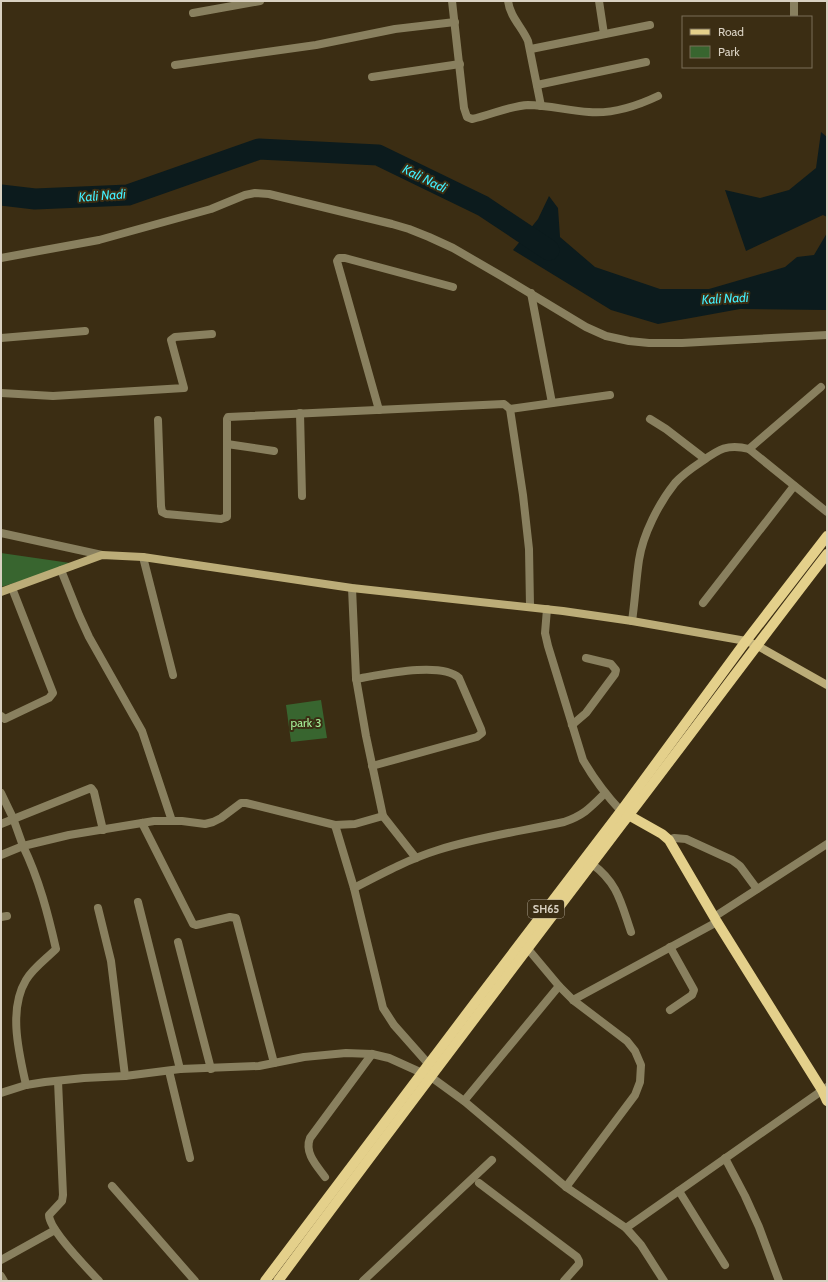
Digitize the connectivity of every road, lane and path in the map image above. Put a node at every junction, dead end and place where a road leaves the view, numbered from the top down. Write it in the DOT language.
graph roads {
  1 [pos="260,1"];
  2 [pos="452,1"];
  3 [pos="508,1"];
  4 [pos="599,1"];
  5 [pos="794,1"];
  6 [pos="193,13"];
  7 [pos="794,16"];
  8 [pos="455,22"];
  9 [pos="650,25"];
  10 [pos="604,34"];
  11 [pos="531,49"];
  12 [pos="646,62"];
  13 [pos="460,64"];
  14 [pos="175,65"];
  15 [pos="372,77"];
  16 [pos="537,85"];
  17 [pos="658,96"];
  18 [pos="541,106"];
  19 [pos="1,258"];
  20 [pos="453,287"];
  21 [pos="531,293"];
  22 [pos="85,331"];
  23 [pos="212,334"];
  24 [pos="827,335"];
  25 [pos="1,338"];
  26 [pos="821,387"];
  27 [pos="1,393"];
  28 [pos="610,395"];
  29 [pos="552,403"];
  30 [pos="510,409"];
  31 [pos="379,410"];
  32 [pos="300,413"];
  33 [pos="158,420"];
  34 [pos="650,420"];
  35 [pos="227,444"];
  36 [pos="749,449"];
  37 [pos="274,451"];
  38 [pos="705,459"];
  39 [pos="794,486"];
  40 [pos="302,496"];
  41 [pos="827,512"];
  42 [pos="1,533"];
  43 [pos="827,536"];
  44 [pos="827,554"];
  45 [pos="102,555"];
  46 [pos="143,557"];
  47 [pos="61,570"];
  48 [pos="12,588"];
  49 [pos="352,588"];
  50 [pos="1,592"];
  51 [pos="703,603"];
  52 [pos="530,606"];
  53 [pos="547,609"];
  54 [pos="632,621"];
  55 [pos="746,641"];
  56 [pos="756,645"];
  57 [pos="586,658"];
  58 [pos="173,675"];
  59 [pos="356,679"];
  60 [pos="827,685"];
  61 [pos="1,716"];
  62 [pos="572,725"];
  63 [pos="372,766"];
  64 [pos="605,793"];
  65 [pos="1,794"];
  66 [pos="625,813"];
  67 [pos="383,816"];
  68 [pos="13,818"];
  69 [pos="172,821"];
  70 [pos="142,823"];
  71 [pos="1,824"];
  72 [pos="335,825"];
  73 [pos="103,830"];
  74 [pos="669,840"];
  75 [pos="827,844"];
  76 [pos="23,846"];
  77 [pos="1,855"];
  78 [pos="416,858"];
  79 [pos="592,864"];
  80 [pos="354,888"];
  81 [pos="757,889"];
  82 [pos="138,902"];
  83 [pos="98,908"];
  84 [pos="715,919"];
  85 [pos="631,932"];
  86 [pos="178,942"];
  87 [pos="670,947"];
  88 [pos="528,949"];
  89 [pos="559,986"];
  90 [pos="573,1000"];
  91 [pos="670,1010"];
  92 [pos="372,1054"];
  93 [pos="274,1063"];
  94 [pos="211,1068"];
  95 [pos="180,1069"];
  96 [pos="170,1071"];
  97 [pos="429,1072"];
  98 [pos="125,1076"];
  99 [pos="58,1081"];
  100 [pos="26,1085"];
  101 [pos="824,1089"];
  102 [pos="1,1093"];
  103 [pos="464,1101"];
  104 [pos="827,1101"];
  105 [pos="190,1158"];
  106 [pos="725,1158"];
  107 [pos="492,1160"];
  108 [pos="325,1177"];
  109 [pos="479,1183"];
  110 [pos="112,1186"];
  111 [pos="566,1187"];
  112 [pos="680,1191"];
  113 [pos="626,1228"];
  114 [pos="55,1230"];
  115 [pos="1,1260"];
  116 [pos="725,1265"];
  117 [pos="1,1276"];
  118 [pos="4,1281"];
  119 [pos="99,1281"];
  120 [pos="195,1281"];
  121 [pos="265,1281"];
  122 [pos="278,1281"];
  123 [pos="363,1281"];
  124 [pos="564,1281"];
  125 [pos="664,1281"];
  126 [pos="779,1281"];
  1 -- 6 [label="street"];
  2 -- 8 [label="street"];
  3 -- 11 [label="street"];
  4 -- 10 [label="street"];
  5 -- 7 [label="street"];
  8 -- 13 [label="street"];
  8 -- 14 [label="street"];
  9 -- 10 [label="street"];
  10 -- 11 [label="street"];
  11 -- 16 [label="street"];
  12 -- 16 [label="street"];
  13 -- 15 [label="street"];
  13 -- 18 [label="street"];
  16 -- 18 [label="street"];
  17 -- 18 [label="street"];
  19 -- 21 [label="street"];
  20 -- 31 [label="street"];
  21 -- 24 [label="street"];
  21 -- 29 [label="street"];
  22 -- 25 [label="street"];
  23 -- 27 [label="street"];
  26 -- 36 [label="street"];
  28 -- 29 [label="street"];
  29 -- 30 [label="street"];
  30 -- 31 [label="street"];
  30 -- 52 [label="street"];
  31 -- 32 [label="street"];
  32 -- 35 [label="street"];
  32 -- 40 [label="street"];
  33 -- 35 [label="street"];
  34 -- 38 [label="street"];
  35 -- 37 [label="street"];
  36 -- 38 [label="street"];
  36 -- 39 [label="street"];
  38 -- 54 [label="street"];
  39 -- 41 [label="street"];
  39 -- 51 [label="street"];
  42 -- 45 [label="street"];
  43 -- 55 [label="main road, SH65"];
  44 -- 56 [label="main road, SH65"];
  45 -- 46 [label="street"];
  45 -- 47 [label="street"];
  46 -- 49 [label="street"];
  46 -- 58 [label="street"];
  47 -- 48 [label="street"];
  47 -- 69 [label="street"];
  48 -- 50 [label="street"];
  48 -- 61 [label="street"];
  49 -- 52 [label="street"];
  49 -- 59 [label="street"];
  52 -- 53 [label="street"];
  53 -- 54 [label="street"];
  53 -- 62 [label="street"];
  54 -- 55 [label="street"];
  55 -- 56 [label="street"];
  55 -- 66 [label="main road, SH65"];
  56 -- 60 [label="street"];
  56 -- 66 [label="main road, SH65"];
  57 -- 62 [label="street"];
  59 -- 63 [label="street"];
  59 -- 63 [label="street"];
  62 -- 64 [label="street"];
  63 -- 67 [label="street"];
  64 -- 66 [label="street"];
  64 -- 78 [label="street"];
  65 -- 68 [label="street"];
  66 -- 74 [label="main road"];
  66 -- 79 [label="main road, SH65"];
  66 -- 97 [label="main road, SH65"];
  67 -- 72 [label="street"];
  67 -- 78 [label="street"];
  68 -- 71 [label="street"];
  68 -- 73 [label="street"];
  68 -- 76 [label="street"];
  69 -- 70 [label="street"];
  69 -- 72 [label="street"];
  70 -- 73 [label="street"];
  70 -- 93 [label="street"];
  72 -- 80 [label="street"];
  73 -- 76 [label="street"];
  74 -- 81 [label="street"];
  74 -- 84 [label="main road"];
  75 -- 81 [label="street"];
  76 -- 77 [label="street"];
  76 -- 100 [label="street"];
  78 -- 80 [label="street"];
  79 -- 85 [label="street"];
  79 -- 88 [label="main road, SH65"];
  80 -- 97 [label="street"];
  81 -- 84 [label="street"];
  82 -- 95 [label="street"];
  83 -- 98 [label="street"];
  84 -- 87 [label="street"];
  84 -- 101 [label="main road"];
  86 -- 94 [label="street"];
  87 -- 90 [label="street"];
  87 -- 91 [label="street"];
  88 -- 89 [label="street"];
  88 -- 97 [label="main road, SH65"];
  89 -- 90 [label="street"];
  89 -- 103 [label="street"];
  90 -- 111 [label="street"];
  92 -- 93 [label="street"];
  92 -- 97 [label="street"];
  92 -- 108 [label="street"];
  93 -- 94 [label="street"];
  94 -- 95 [label="street"];
  95 -- 96 [label="street"];
  96 -- 98 [label="street"];
  96 -- 105 [label="street"];
  97 -- 103 [label="street"];
  97 -- 121 [label="main road, SH65"];
  97 -- 122 [label="main road, SH65"];
  98 -- 99 [label="street"];
  99 -- 100 [label="street"];
  99 -- 114 [label="street"];
  100 -- 102 [label="street"];
  101 -- 104 [label="main road"];
  101 -- 106 [label="street"];
  103 -- 111 [label="street"];
  106 -- 112 [label="street"];
  106 -- 126 [label="street"];
  107 -- 123 [label="street"];
  109 -- 124 [label="street"];
  110 -- 120 [label="street"];
  111 -- 113 [label="street"];
  112 -- 113 [label="street"];
  112 -- 116 [label="street"];
  113 -- 125 [label="street"];
  114 -- 115 [label="street"];
  114 -- 119 [label="street"];
  117 -- 118 [label="street"];
}
